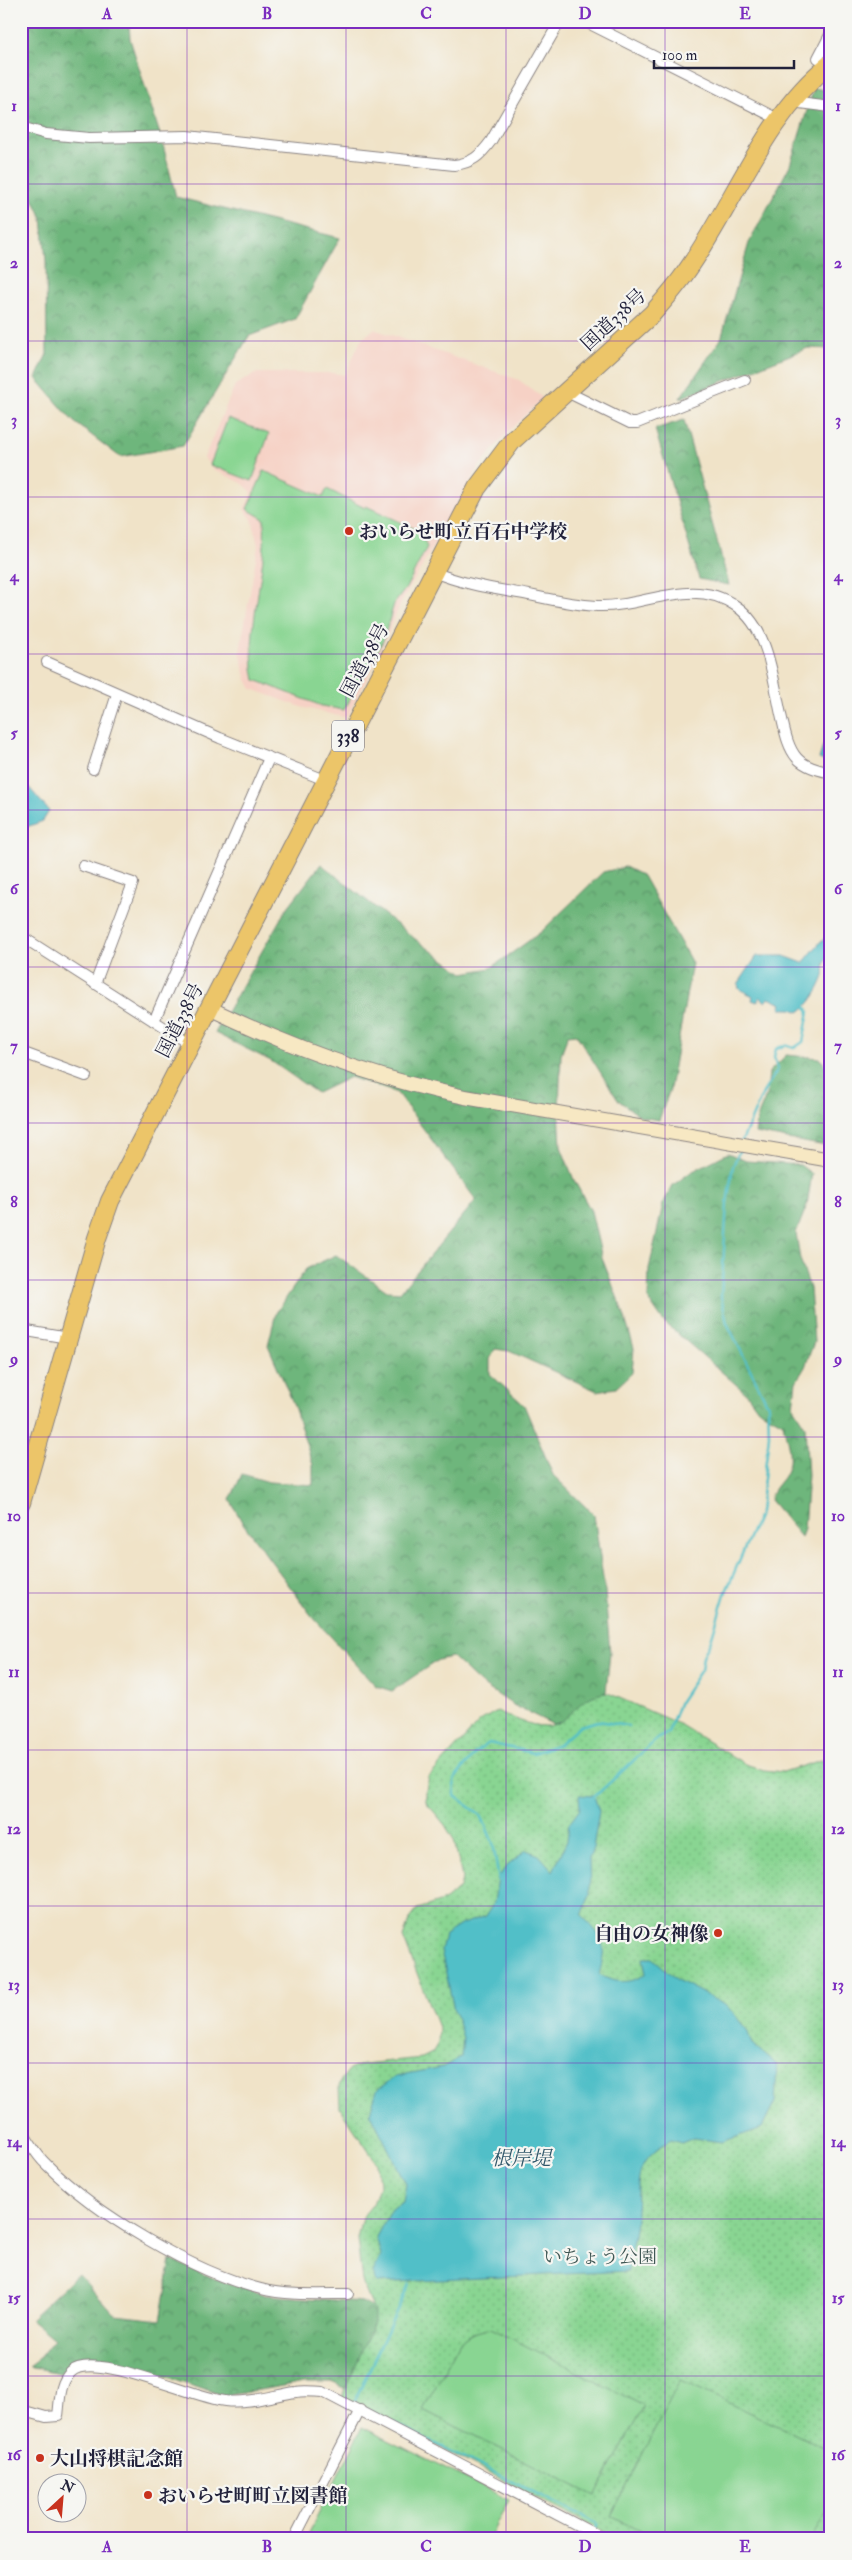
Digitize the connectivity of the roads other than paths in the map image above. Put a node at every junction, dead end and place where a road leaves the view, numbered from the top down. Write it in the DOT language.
graph roads {
  1 [pos="560,21"];
  2 [pos="584,21"];
  3 [pos="831,33"];
  4 [pos="824,60"];
  5 [pos="790,102"];
  6 [pos="831,106"];
  7 [pos="778,119"];
  8 [pos="21,127"];
  9 [pos="745,380"];
  10 [pos="565,391"];
  11 [pos="434,572"];
  12 [pos="47,662"];
  13 [pos="117,694"];
  14 [pos="269,758"];
  15 [pos="93,769"];
  16 [pos="831,772"];
  17 [pos="325,780"];
  18 [pos="83,866"];
  19 [pos="21,936"];
  20 [pos="95,984"];
  21 [pos="209,1008"];
  22 [pos="154,1021"];
  23 [pos="190,1044"];
  24 [pos="21,1052"];
  25 [pos="86,1076"];
  26 [pos="831,1160"];
  27 [pos="21,1330"];
  28 [pos="68,1338"];
  29 [pos="21,1503"];
  30 [pos="21,2130"];
  31 [pos="348,2294"];
  32 [pos="21,2410"];
  33 [pos="360,2410"];
  34 [pos="294,2539"];
  35 [pos="604,2539"];
  1 -- 8 [label="street"];
  2 -- 7 [label="street"];
  3 -- 4 [label="street"];
  4 -- 5 [label="highway, 国道338号 / 338"];
  5 -- 6 [label="street"];
  5 -- 7 [label="highway, 国道338号 / 338"];
  7 -- 10 [label="highway, 国道338号 / 338"];
  9 -- 10 [label="street"];
  10 -- 11 [label="highway, 国道338号 / 338"];
  11 -- 16 [label="street"];
  11 -- 17 [label="highway, 国道338号 / 338"];
  12 -- 13 [label="street"];
  13 -- 14 [label="street"];
  13 -- 15 [label="street"];
  14 -- 17 [label="street"];
  14 -- 22 [label="street"];
  17 -- 21 [label="highway, 国道338号 / 338"];
  18 -- 20 [label="street"];
  19 -- 20 [label="street"];
  20 -- 22 [label="street"];
  21 -- 23 [label="highway, 国道338号 / 338"];
  21 -- 26 [label="street"];
  22 -- 23 [label="street"];
  23 -- 28 [label="highway, 国道338号 / 338"];
  24 -- 25 [label="street"];
  27 -- 28 [label="street"];
  28 -- 29 [label="highway, 国道338号 / 338"];
  30 -- 31 [label="street"];
  32 -- 33 [label="street"];
  33 -- 34 [label="street"];
  33 -- 35 [label="street"];
}
